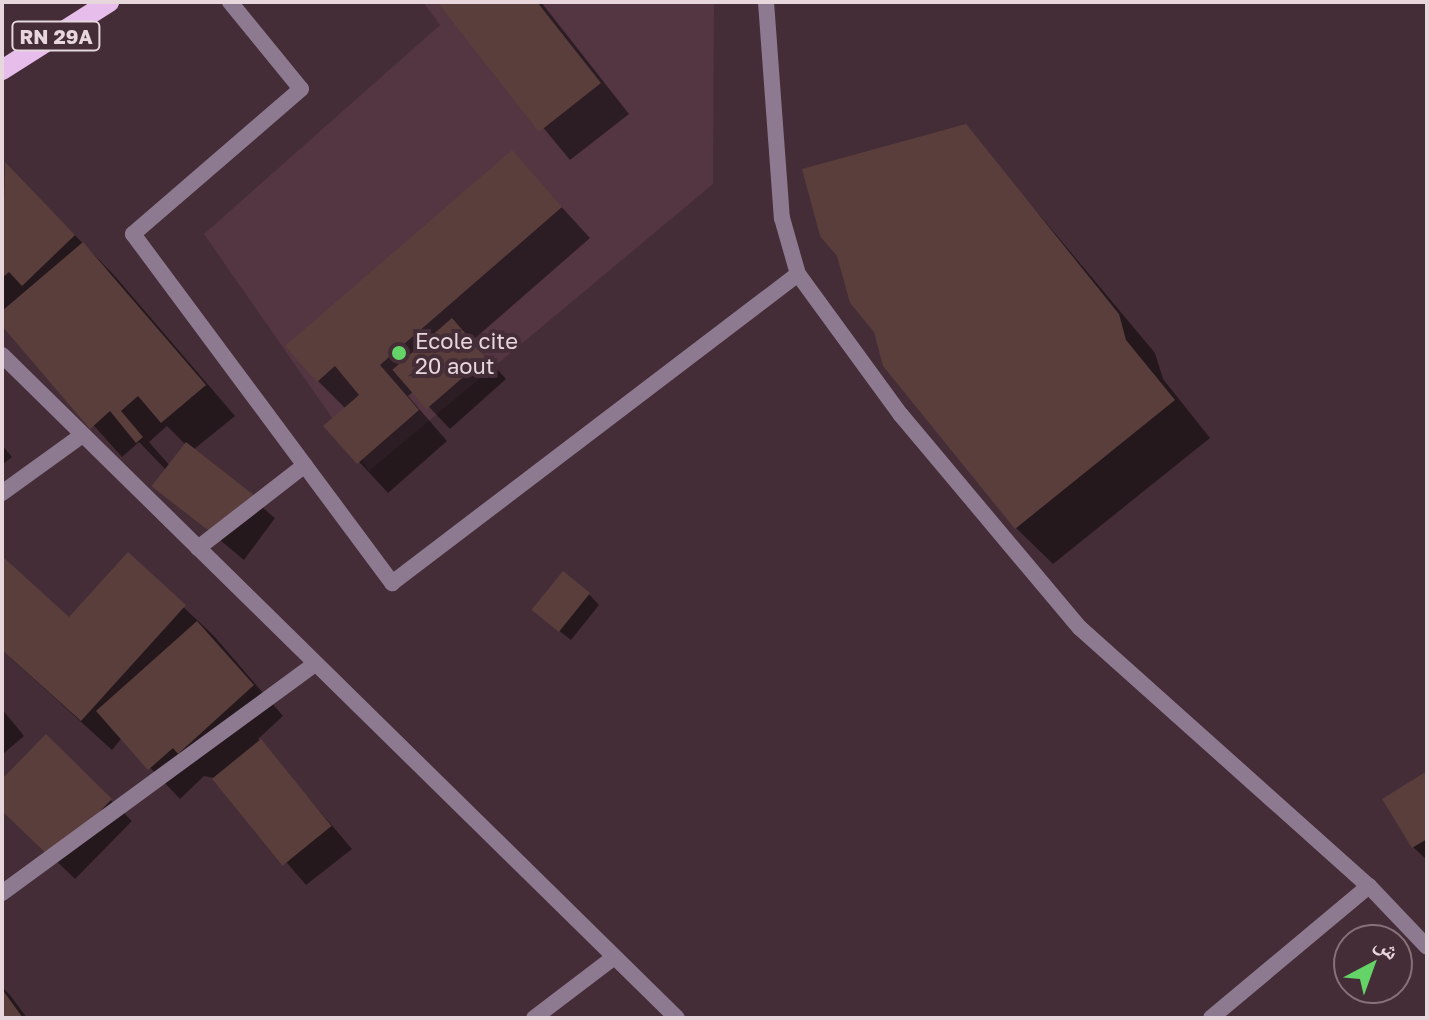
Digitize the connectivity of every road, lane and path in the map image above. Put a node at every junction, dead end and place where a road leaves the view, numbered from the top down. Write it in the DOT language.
graph roads {
  1 [pos="109,2"];
  2 [pos="230,2"];
  3 [pos="766,2"];
  4 [pos="2,70"];
  5 [pos="798,274"];
  6 [pos="2,355"];
  7 [pos="81,436"];
  8 [pos="305,465"];
  9 [pos="2,493"];
  10 [pos="198,548"];
  11 [pos="313,665"];
  12 [pos="1369,886"];
  13 [pos="2,893"];
  14 [pos="1427,947"];
  15 [pos="613,958"];
  16 [pos="534,1018"];
  17 [pos="677,1018"];
  18 [pos="1211,1018"];
  1 -- 4 [label="main road, RN 29A"];
  2 -- 8 [label="street"];
  3 -- 5 [label="street"];
  5 -- 8 [label="street"];
  5 -- 12 [label="street"];
  6 -- 7 [label="street"];
  7 -- 9 [label="street"];
  7 -- 10 [label="street"];
  8 -- 10 [label="street"];
  10 -- 11 [label="street"];
  11 -- 13 [label="street"];
  11 -- 15 [label="street"];
  12 -- 14 [label="street"];
  12 -- 18 [label="street"];
  15 -- 16 [label="street"];
  15 -- 17 [label="street"];
}
